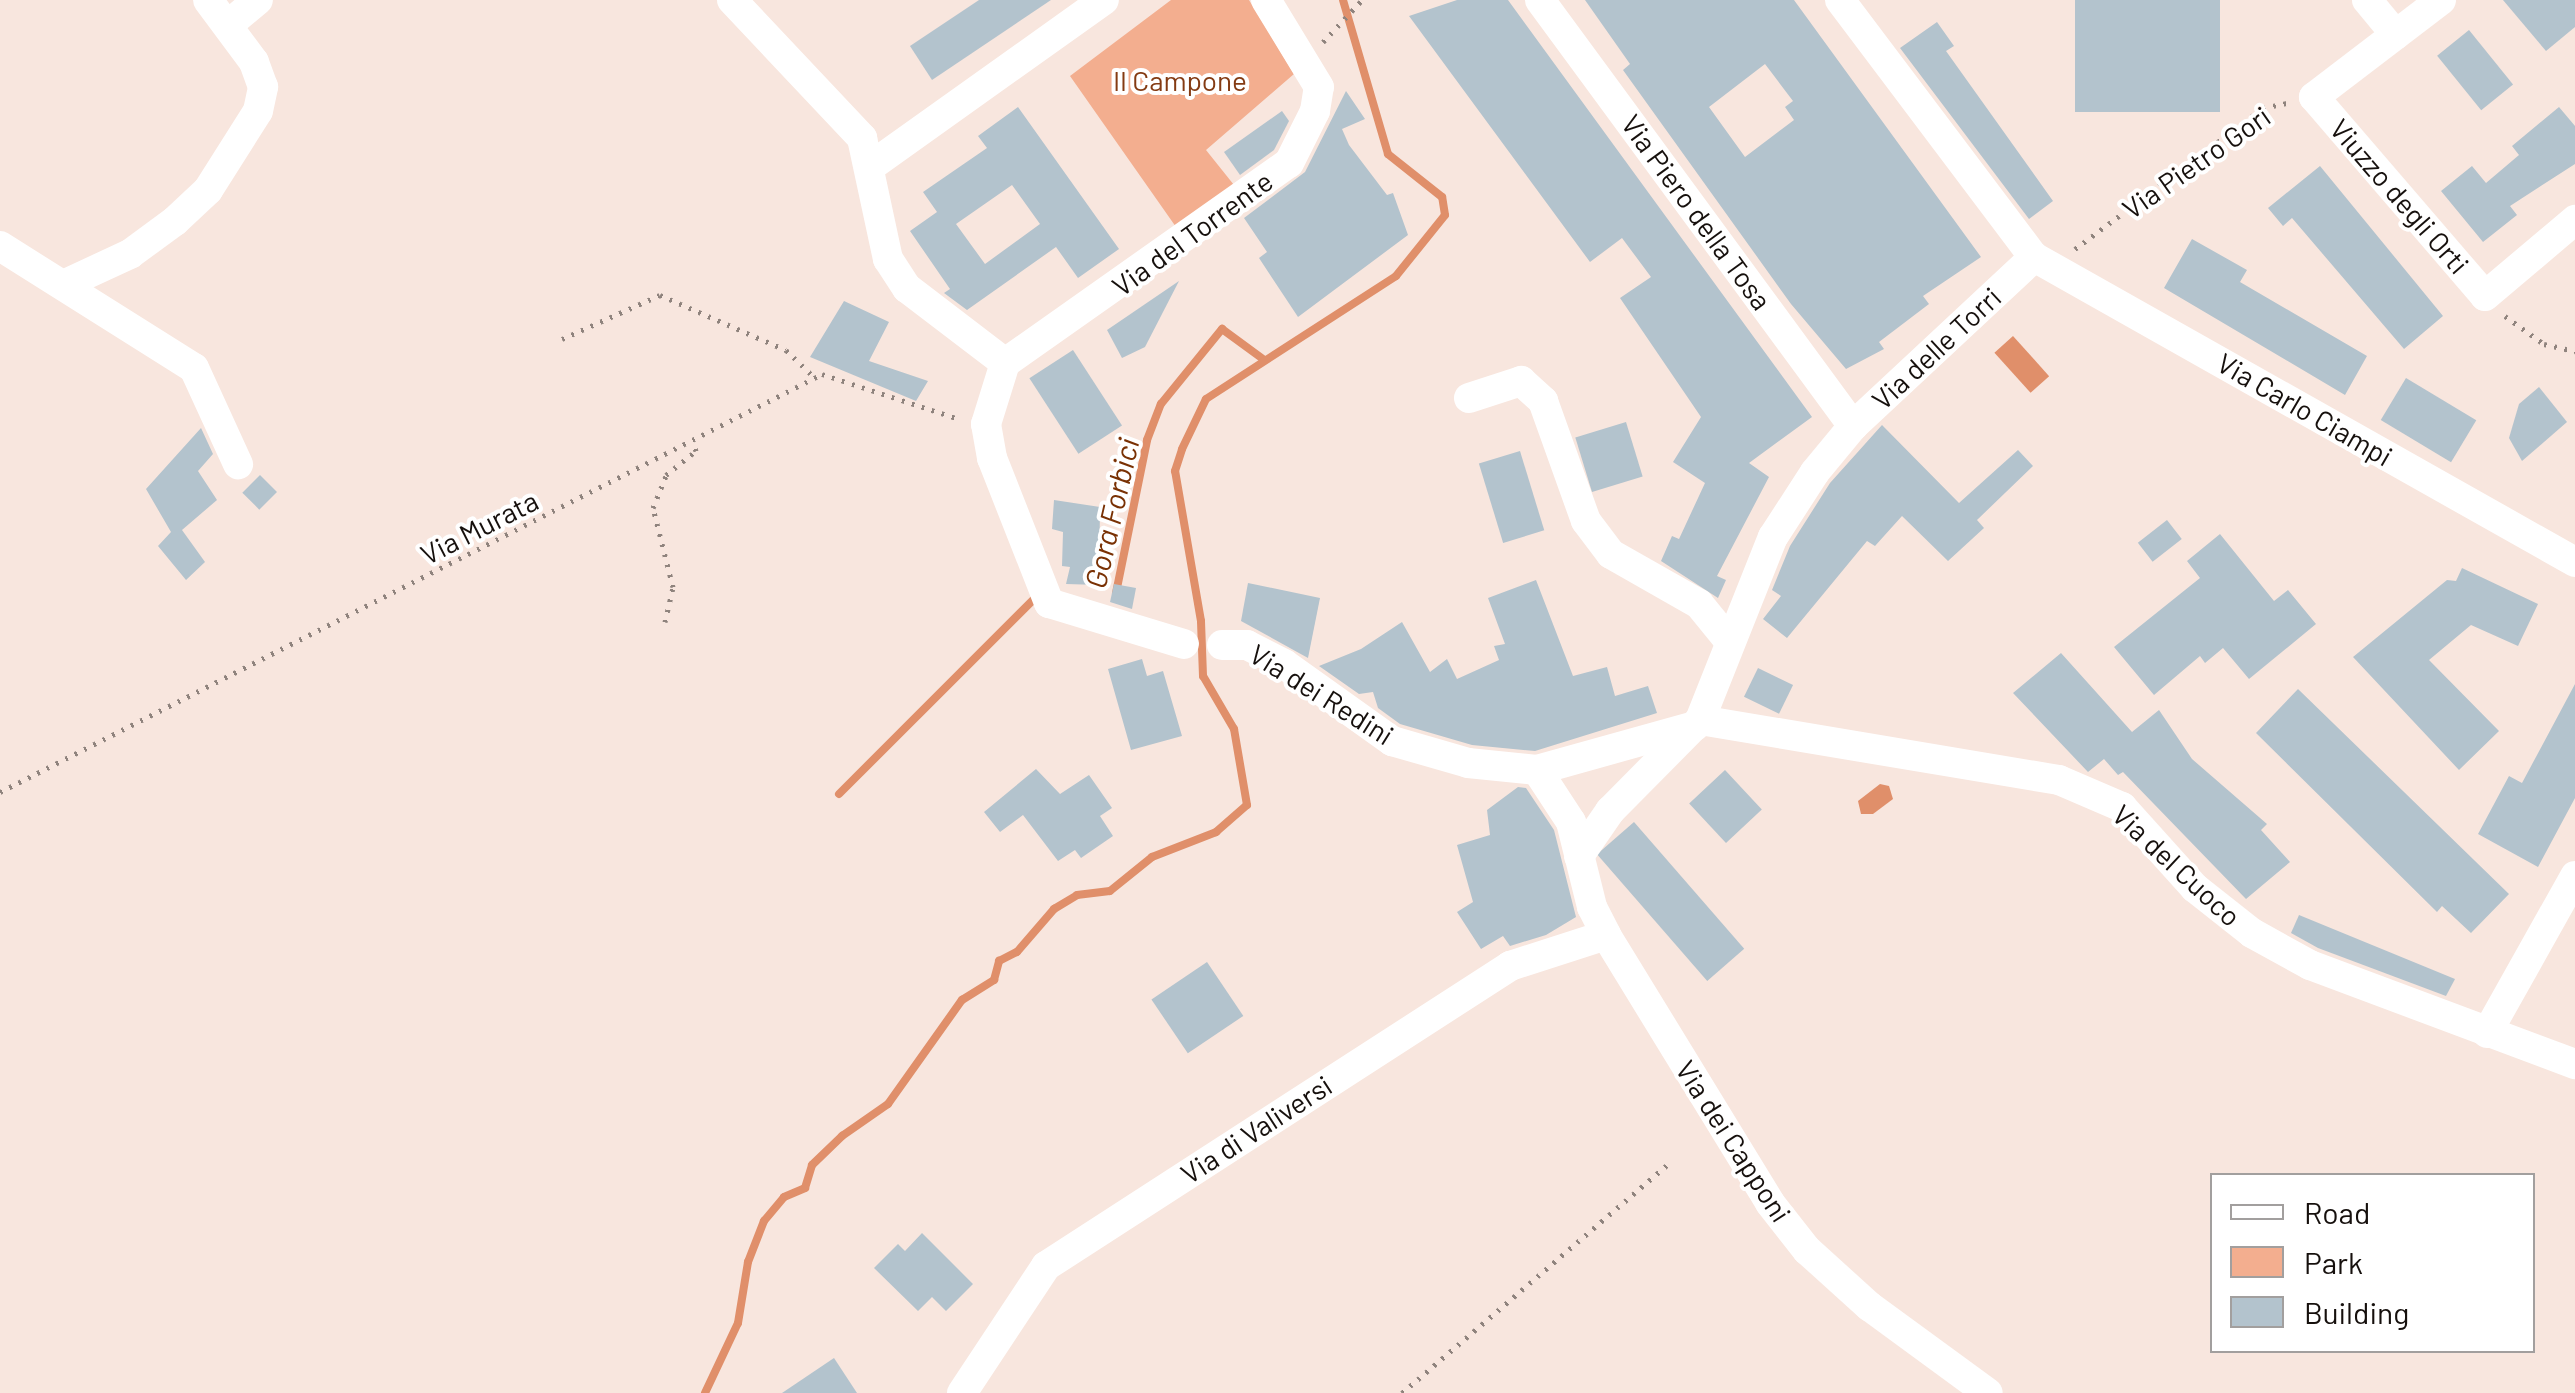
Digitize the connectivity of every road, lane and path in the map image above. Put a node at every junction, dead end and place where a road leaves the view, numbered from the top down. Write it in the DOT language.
graph roads {
  1 [pos="208,0"];
  2 [pos="258,0"];
  3 [pos="732,0"];
  4 [pos="1104,0"];
  5 [pos="1540,0"];
  6 [pos="1840,0"];
  7 [pos="2367,0"];
  8 [pos="2441,0"];
  9 [pos="1361,2"];
  10 [pos="1272,6"];
  11 [pos="228,26"];
  12 [pos="1336,33"];
  13 [pos="2396,35"];
  14 [pos="2314,97"];
  15 [pos="871,166"];
  16 [pos="2575,220"];
  17 [pos="0,246"];
  18 [pos="2043,261"];
  19 [pos="63,286"];
  20 [pos="2485,296"];
  21 [pos="562,339"];
  22 [pos="2575,351"];
  23 [pos="1005,362"];
  24 [pos="816,378"];
  25 [pos="1469,398"];
  26 [pos="986,424"];
  27 [pos="1853,426"];
  28 [pos="693,442"];
  29 [pos="238,464"];
  30 [pos="2575,562"];
  31 [pos="666,622"];
  32 [pos="1730,642"];
  33 [pos="1184,644"];
  34 [pos="1222,645"];
  35 [pos="1698,723"];
  36 [pos="1536,770"];
  37 [pos="0,792"];
  38 [pos="1579,856"];
  39 [pos="2575,876"];
  40 [pos="1606,935"];
  41 [pos="2486,1032"];
  42 [pos="2575,1064"];
  43 [pos="1667,1166"];
  44 [pos="962,1393"];
  45 [pos="1402,1393"];
  46 [pos="1988,1393"];
  1 -- 11 [label="street"];
  2 -- 11 [label="street"];
  3 -- 15 [label="street"];
  4 -- 15 [label="street"];
  5 -- 27 [label="street, Via Piero della Tosa"];
  6 -- 18 [label="street"];
  7 -- 13 [label="street"];
  8 -- 13 [label="street"];
  9 -- 12 [label="path"];
  10 -- 23 [label="street, Via del Torrente"];
  11 -- 19 [label="street"];
  13 -- 14 [label="street"];
  14 -- 18 [label="path, Via Pietro Gori"];
  14 -- 20 [label="street, Viuzzo degli Orti"];
  15 -- 23 [label="street"];
  16 -- 20 [label="street"];
  17 -- 19 [label="street"];
  18 -- 27 [label="street, Via delle Torri"];
  18 -- 30 [label="street, Via Carlo Ciampi"];
  19 -- 29 [label="street"];
  20 -- 22 [label="path"];
  21 -- 24 [label="path"];
  23 -- 26 [label="street"];
  24 -- 26 [label="path"];
  24 -- 28 [label="path, Via Murata"];
  25 -- 32 [label="street"];
  26 -- 33 [label="street"];
  27 -- 32 [label="street, Via delle Torri"];
  28 -- 31 [label="path"];
  28 -- 37 [label="path, Via Murata"];
  32 -- 35 [label="street, Via delle Torri"];
  34 -- 36 [label="street, Via dei Redini"];
  35 -- 36 [label="street"];
  35 -- 38 [label="street, Via delle Torri"];
  35 -- 41 [label="street, Via del Cuoco"];
  36 -- 38 [label="street, Via dei Capponi"];
  38 -- 40 [label="street, Via dei Capponi"];
  39 -- 41 [label="street"];
  40 -- 44 [label="street, Via di Valiversi"];
  40 -- 46 [label="street, Via dei Capponi"];
  41 -- 42 [label="street, Via del Cuoco"];
  43 -- 45 [label="path"];
}
